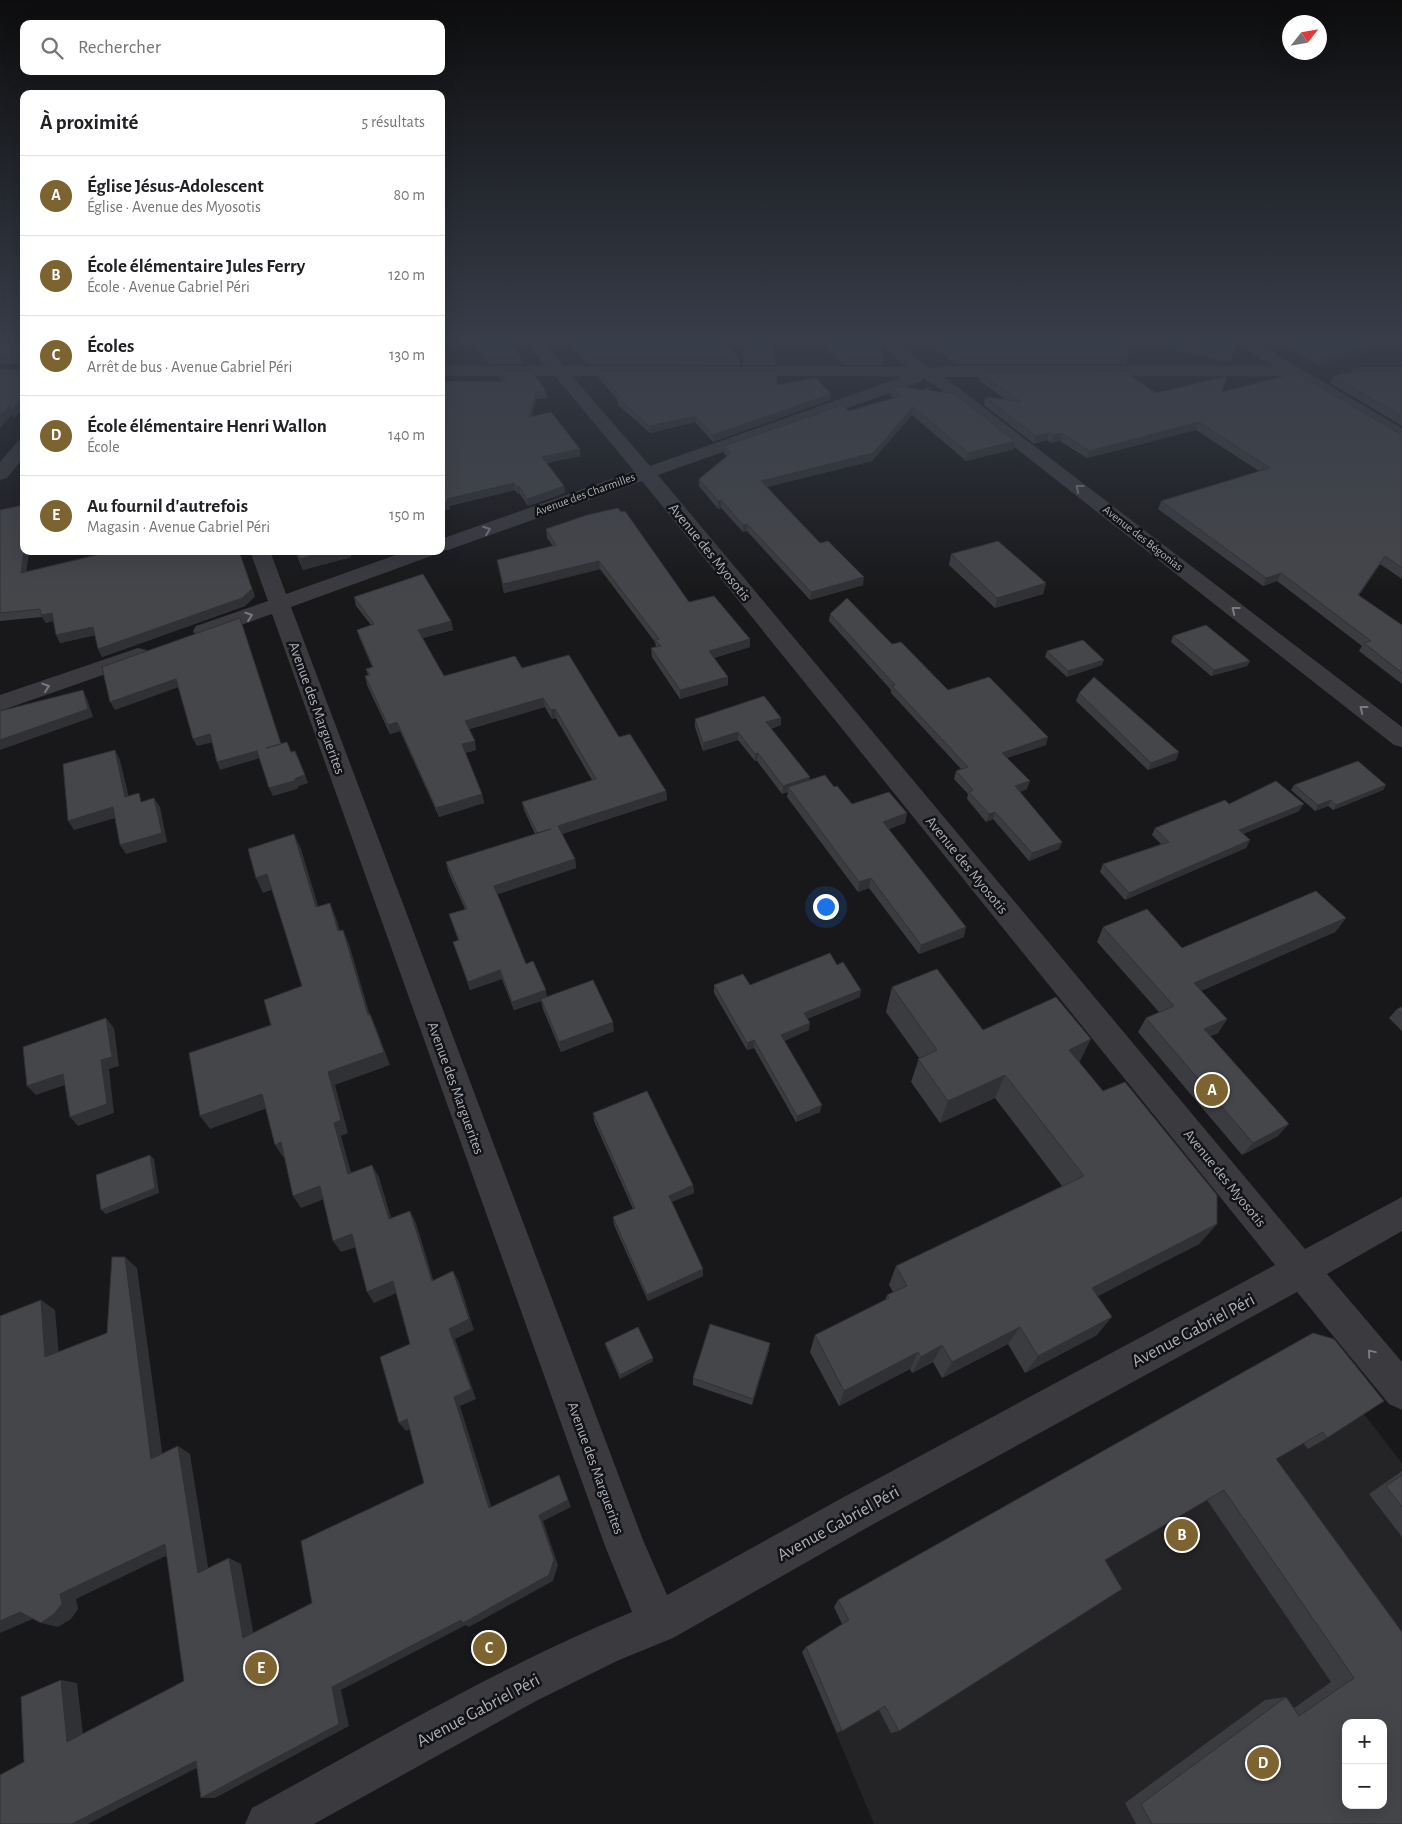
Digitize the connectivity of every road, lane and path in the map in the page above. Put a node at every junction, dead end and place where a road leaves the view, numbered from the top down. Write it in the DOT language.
graph roads {
  1 [pos="604,424"];
  2 [pos="782,424"];
  3 [pos="997,424"];
  4 [pos="1383,424"];
  5 [pos="1402,435"];
  6 [pos="20,449"];
  7 [pos="645,472"];
  8 [pos="0,474"];
  9 [pos="445,545"];
  10 [pos="261,555"];
  11 [pos="417,555"];
  12 [pos="279,605"];
  13 [pos="185,638"];
  14 [pos="157,648"];
  15 [pos="0,703"];
  16 [pos="1402,739"];
  17 [pos="1402,1213"];
  18 [pos="1301,1270"];
  19 [pos="1402,1391"];
  20 [pos="658,1623"];
  21 [pos="268,1824"];
  1 -- 7 [label="street, Avenue des Myosotis"];
  2 -- 7 [label="street, Avenue des Charmilles"];
  16 -- 3 [label="street, Avenue des Bégonias, one-way"];
  4 -- 5 [label="street"];
  6 -- 8 [label="street"];
  9 -- 7 [label="street, Avenue des Charmilles, one-way"];
  7 -- 18 [label="street, Avenue des Myosotis"];
  10 -- 12 [label="street, Avenue des Marguerites"];
  11 -- 12 [label="street"];
  13 -- 12 [label="street, one-way"];
  12 -- 20 [label="street, Avenue des Marguerites"];
  15 -- 14 [label="street, one-way"];
  17 -- 18 [label="street, Avenue Gabriel Péri"];
  19 -- 18 [label="street, Avenue des Myosotis, one-way"];
  18 -- 20 [label="street, Avenue Gabriel Péri"];
  20 -- 21 [label="street, Avenue Gabriel Péri"];
}
